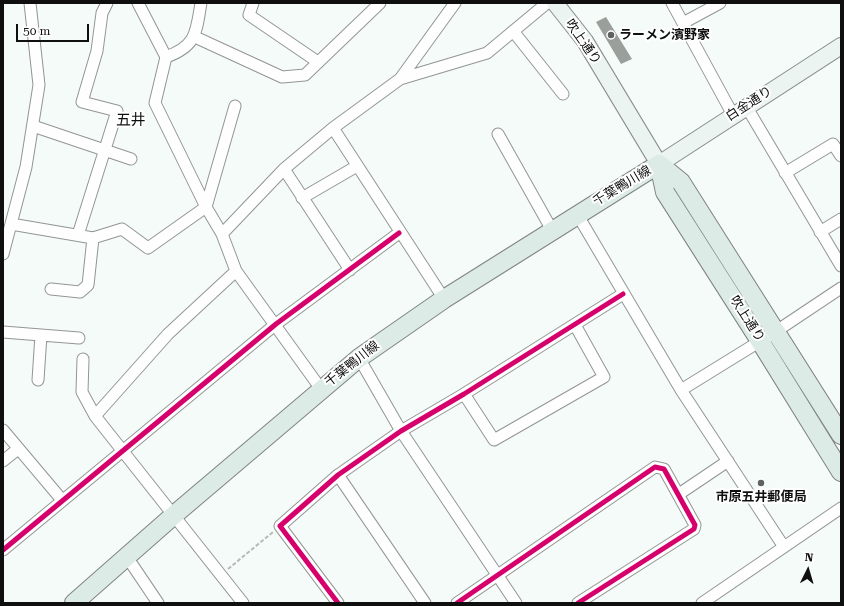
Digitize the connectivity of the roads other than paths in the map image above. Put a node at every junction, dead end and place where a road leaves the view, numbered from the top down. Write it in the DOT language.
graph roads {
  1 [pos="30,3"];
  2 [pos="107,3"];
  3 [pos="138,3"];
  4 [pos="202,3"];
  5 [pos="253,3"];
  6 [pos="380,3"];
  7 [pos="455,3"];
  8 [pos="547,3"];
  9 [pos="555,3"];
  10 [pos="672,3"];
  11 [pos="720,3"];
  12 [pos="682,23"];
  13 [pos="513,31"];
  14 [pos="195,37"];
  15 [pos="841,46"];
  16 [pos="166,57"];
  17 [pos="318,62"];
  18 [pos="400,79"];
  19 [pos="564,94"];
  20 [pos="235,106"];
  21 [pos="740,111"];
  22 [pos="32,126"];
  23 [pos="333,128"];
  24 [pos="498,134"];
  25 [pos="106,151"];
  26 [pos="841,156"];
  27 [pos="131,158"];
  28 [pos="659,164"];
  29 [pos="357,166"];
  30 [pos="284,169"];
  31 [pos="785,173"];
  32 [pos="302,198"];
  33 [pos="206,207"];
  34 [pos="577,214"];
  35 [pos="841,219"];
  36 [pos="11,224"];
  37 [pos="552,230"];
  38 [pos="820,232"];
  39 [pos="399,233"];
  40 [pos="222,234"];
  41 [pos="78,235"];
  42 [pos="93,238"];
  43 [pos="3,254"];
  44 [pos="841,266"];
  45 [pos="350,270"];
  46 [pos="236,271"];
  47 [pos="841,288"];
  48 [pos="51,289"];
  49 [pos="623,294"];
  50 [pos="444,299"];
  51 [pos="276,324"];
  52 [pos="575,325"];
  53 [pos="3,332"];
  54 [pos="41,335"];
  55 [pos="768,336"];
  56 [pos="79,338"];
  57 [pos="359,358"];
  58 [pos="83,359"];
  59 [pos="38,380"];
  60 [pos="321,389"];
  61 [pos="681,390"];
  62 [pos="464,394"];
  63 [pos="95,416"];
  64 [pos="3,430"];
  65 [pos="401,431"];
  66 [pos="841,435"];
  67 [pos="18,449"];
  68 [pos="122,450"];
  69 [pos="3,461"];
  70 [pos="728,461"];
  71 [pos="841,472"];
  72 [pos="338,475"];
  73 [pos="679,494"];
  74 [pos="62,500"];
  75 [pos="841,508"];
  76 [pos="174,515"];
  77 [pos="784,547"];
  78 [pos="3,550"];
  79 [pos="127,557"];
  80 [pos="498,575"];
  81 [pos="716,599"];
  82 [pos="74,603"];
  83 [pos="158,603"];
  84 [pos="243,603"];
  85 [pos="338,603"];
  86 [pos="425,603"];
  87 [pos="457,603"];
  88 [pos="516,603"];
  89 [pos="578,603"];
  90 [pos="702,603"];
  1 -- 22 [label="street"];
  2 -- 25 [label="street"];
  3 -- 16 [label="street"];
  4 -- 14 [label="street"];
  5 -- 17 [label="street"];
  6 -- 17 [label="street"];
  7 -- 18 [label="street"];
  8 -- 13 [label="street"];
  9 -- 28 [label="street, 吹上通り"];
  10 -- 12 [label="street"];
  11 -- 12 [label="street"];
  12 -- 21 [label="street"];
  13 -- 18 [label="street"];
  13 -- 19 [label="street"];
  14 -- 16 [label="street"];
  14 -- 17 [label="street"];
  15 -- 21 [label="street, 白金通り"];
  16 -- 33 [label="street"];
  18 -- 23 [label="street"];
  20 -- 33 [label="street"];
  21 -- 28 [label="street, 白金通り"];
  21 -- 31 [label="street"];
  22 -- 25 [label="street"];
  22 -- 36 [label="street"];
  23 -- 29 [label="street"];
  23 -- 30 [label="street"];
  24 -- 37 [label="street"];
  25 -- 27 [label="street"];
  25 -- 41 [label="street"];
  26 -- 31 [label="street"];
  28 -- 34 [label="main road, 千葉鴨川線"];
  28 -- 55 [label="main road, 吹上通り"];
  29 -- 32 [label="street"];
  29 -- 39 [label="street"];
  30 -- 32 [label="street"];
  30 -- 40 [label="street"];
  31 -- 38 [label="street"];
  32 -- 45 [label="street"];
  33 -- 40 [label="street"];
  33 -- 42 [label="street"];
  34 -- 37 [label="main road, 千葉鴨川線"];
  34 -- 49 [label="street"];
  35 -- 38 [label="street"];
  36 -- 41 [label="street"];
  36 -- 43 [label="street"];
  37 -- 50 [label="main road, 千葉鴨川線"];
  38 -- 44 [label="street"];
  39 -- 45 [label="street"];
  39 -- 50 [label="street"];
  40 -- 46 [label="street"];
  41 -- 42 [label="street"];
  42 -- 48 [label="street"];
  45 -- 51 [label="street"];
  46 -- 51 [label="street"];
  46 -- 63 [label="street"];
  47 -- 55 [label="street"];
  49 -- 52 [label="street"];
  49 -- 61 [label="street"];
  50 -- 57 [label="main road, 千葉鴨川線"];
  51 -- 60 [label="street"];
  51 -- 68 [label="street"];
  52 -- 62 [label="street"];
  52 -- 62 [label="street"];
  53 -- 54 [label="street"];
  54 -- 56 [label="street"];
  54 -- 59 [label="street"];
  55 -- 61 [label="street"];
  55 -- 66 [label="main road, 吹上通り"];
  55 -- 71 [label="main road, 吹上通り"];
  57 -- 60 [label="main road, 千葉鴨川線"];
  57 -- 65 [label="street"];
  58 -- 63 [label="street"];
  60 -- 76 [label="main road, 千葉鴨川線"];
  61 -- 70 [label="street"];
  62 -- 65 [label="street"];
  63 -- 68 [label="street"];
  64 -- 67 [label="street"];
  65 -- 72 [label="street"];
  65 -- 80 [label="street"];
  67 -- 69 [label="street"];
  67 -- 74 [label="street"];
  68 -- 74 [label="street"];
  68 -- 76 [label="street"];
  70 -- 73 [label="street"];
  70 -- 77 [label="street"];
  72 -- 85 [label="street"];
  72 -- 86 [label="street"];
  73 -- 80 [label="street"];
  73 -- 89 [label="street"];
  74 -- 78 [label="street"];
  75 -- 77 [label="street"];
  76 -- 79 [label="main road, 千葉鴨川線"];
  76 -- 84 [label="street"];
  77 -- 81 [label="street"];
  79 -- 82 [label="main road, 千葉鴨川線"];
  79 -- 83 [label="street"];
  80 -- 87 [label="street"];
  80 -- 88 [label="street"];
  81 -- 90 [label="street"];
}
